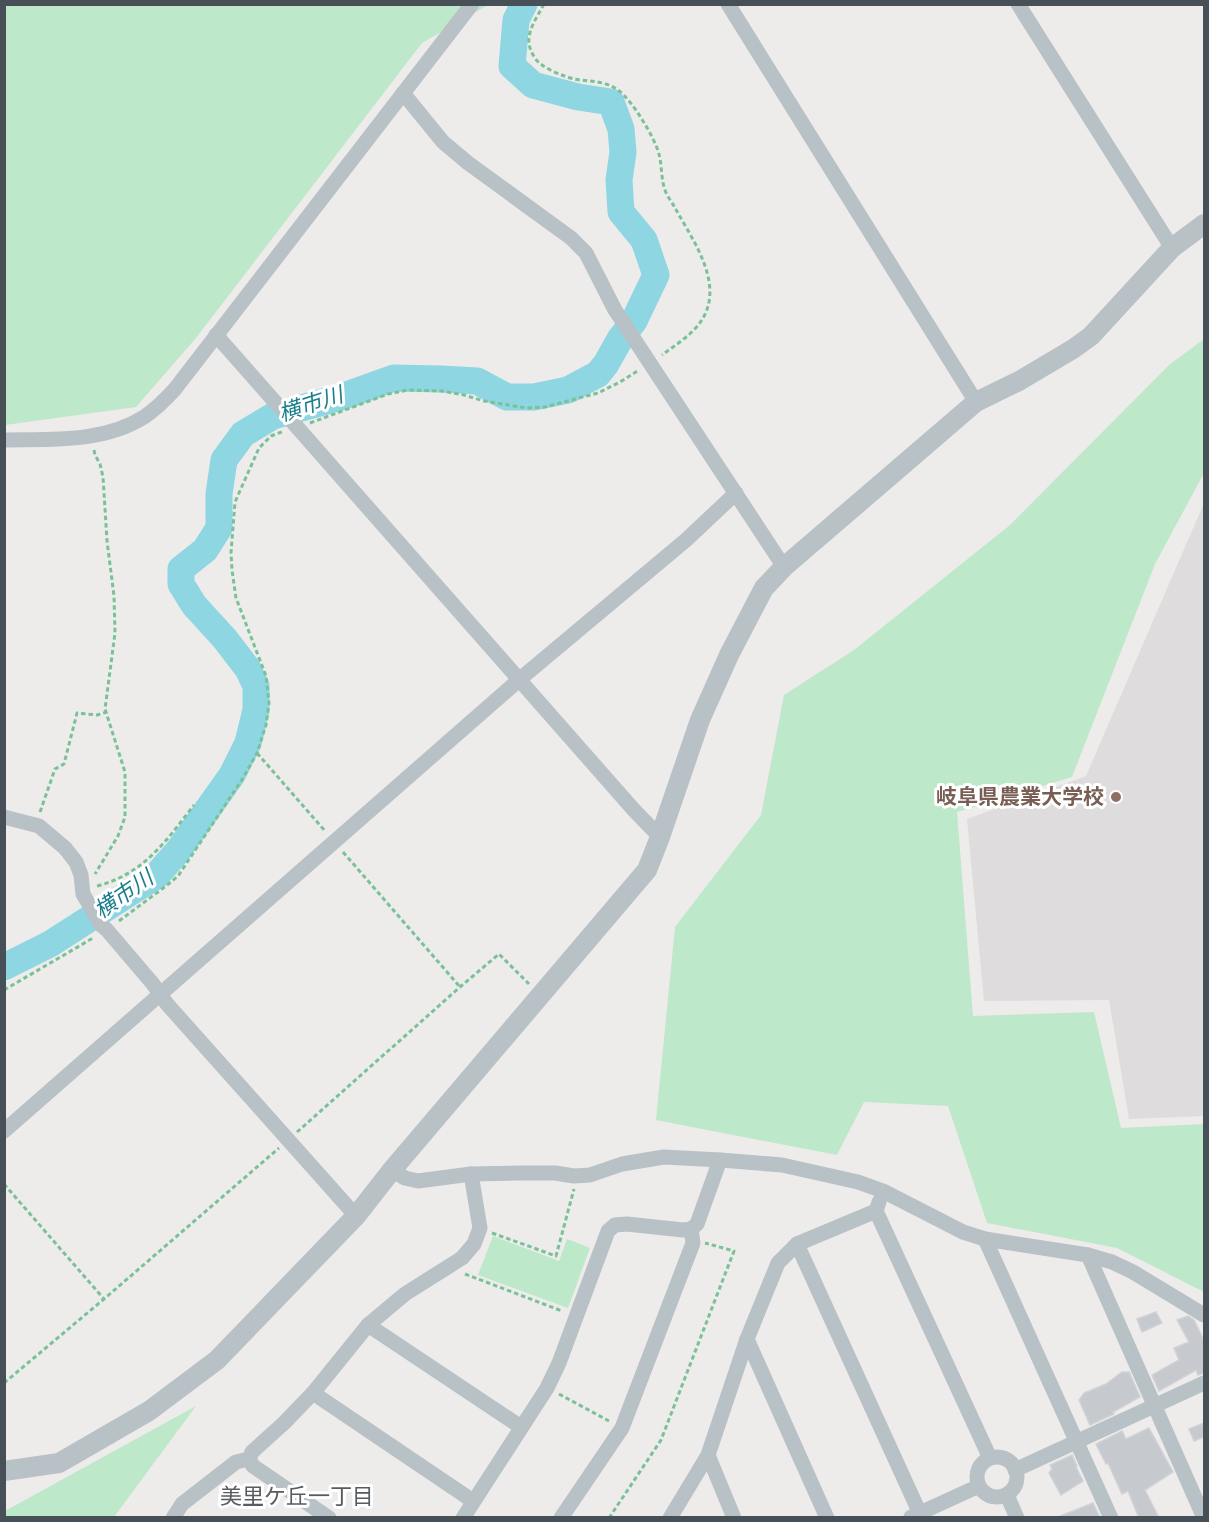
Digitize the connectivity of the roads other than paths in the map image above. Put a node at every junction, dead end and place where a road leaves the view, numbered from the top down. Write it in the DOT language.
graph roads {
  1 [pos="472,4"];
  2 [pos="728,4"];
  3 [pos="1018,4"];
  4 [pos="403,93"];
  5 [pos="1204,224"];
  6 [pos="1172,248"];
  7 [pos="216,335"];
  8 [pos="976,402"];
  9 [pos="4,440"];
  10 [pos="736,493"];
  11 [pos="784,567"];
  12 [pos="520,679"];
  13 [pos="4,817"];
  14 [pos="660,837"];
  15 [pos="159,994"];
  16 [pos="4,1131"];
  17 [pos="720,1160"];
  18 [pos="392,1170"];
  19 [pos="471,1174"];
  20 [pos="883,1191"];
  21 [pos="876,1211"];
  22 [pos="356,1216"];
  23 [pos="692,1236"];
  24 [pos="985,1239"];
  25 [pos="797,1244"];
  26 [pos="1088,1255"];
  27 [pos="1204,1315"];
  28 [pos="368,1325"];
  29 [pos="747,1340"];
  30 [pos="1204,1383"];
  31 [pos="313,1393"];
  32 [pos="1154,1406"];
  33 [pos="521,1427"];
  34 [pos="1076,1441"];
  35 [pos="708,1455"];
  36 [pos="990,1458"];
  37 [pos="249,1459"];
  38 [pos="1015,1470"];
  39 [pos="4,1471"];
  40 [pos="979,1486"];
  41 [pos="1007,1495"];
  42 [pos="473,1501"];
  43 [pos="917,1516"];
  44 [pos="173,1518"];
  45 [pos="329,1518"];
  46 [pos="462,1518"];
  47 [pos="561,1518"];
  48 [pos="670,1518"];
  49 [pos="734,1518"];
  50 [pos="827,1518"];
  51 [pos="1017,1518"];
  52 [pos="1111,1518"];
  53 [pos="1204,1518"];
  1 -- 4 [label="street"];
  2 -- 8 [label="street"];
  3 -- 6 [label="street"];
  4 -- 7 [label="street"];
  4 -- 10 [label="street"];
  5 -- 6 [label="street"];
  6 -- 8 [label="street"];
  7 -- 9 [label="street"];
  7 -- 12 [label="street"];
  8 -- 11 [label="street"];
  10 -- 11 [label="street"];
  10 -- 12 [label="street"];
  11 -- 14 [label="street"];
  12 -- 14 [label="street"];
  12 -- 15 [label="street"];
  13 -- 15 [label="street"];
  14 -- 18 [label="street"];
  15 -- 16 [label="street"];
  15 -- 22 [label="street"];
  17 -- 19 [label="street"];
  17 -- 20 [label="street"];
  17 -- 23 [label="street"];
  18 -- 19 [label="street"];
  18 -- 22 [label="street"];
  19 -- 28 [label="street"];
  20 -- 21 [label="street"];
  20 -- 24 [label="street"];
  21 -- 25 [label="street"];
  21 -- 36 [label="street"];
  22 -- 39 [label="street"];
  23 -- 33 [label="street"];
  23 -- 47 [label="street"];
  24 -- 26 [label="street"];
  24 -- 34 [label="street"];
  25 -- 29 [label="street"];
  25 -- 43 [label="street"];
  26 -- 27 [label="street"];
  26 -- 32 [label="street"];
  28 -- 31 [label="street"];
  28 -- 33 [label="street"];
  29 -- 35 [label="street"];
  29 -- 50 [label="street"];
  30 -- 32 [label="street"];
  31 -- 37 [label="street"];
  31 -- 42 [label="street"];
  32 -- 34 [label="street"];
  32 -- 53 [label="street"];
  33 -- 42 [label="street"];
  34 -- 38 [label="street"];
  34 -- 52 [label="street"];
  35 -- 48 [label="street"];
  35 -- 49 [label="street"];
  36 -- 38 [label="street"];
  36 -- 40 [label="street"];
  37 -- 44 [label="street"];
  37 -- 45 [label="street"];
  38 -- 41 [label="street"];
  40 -- 41 [label="street"];
  40 -- 43 [label="street"];
  41 -- 51 [label="street"];
  42 -- 46 [label="street"];
}
